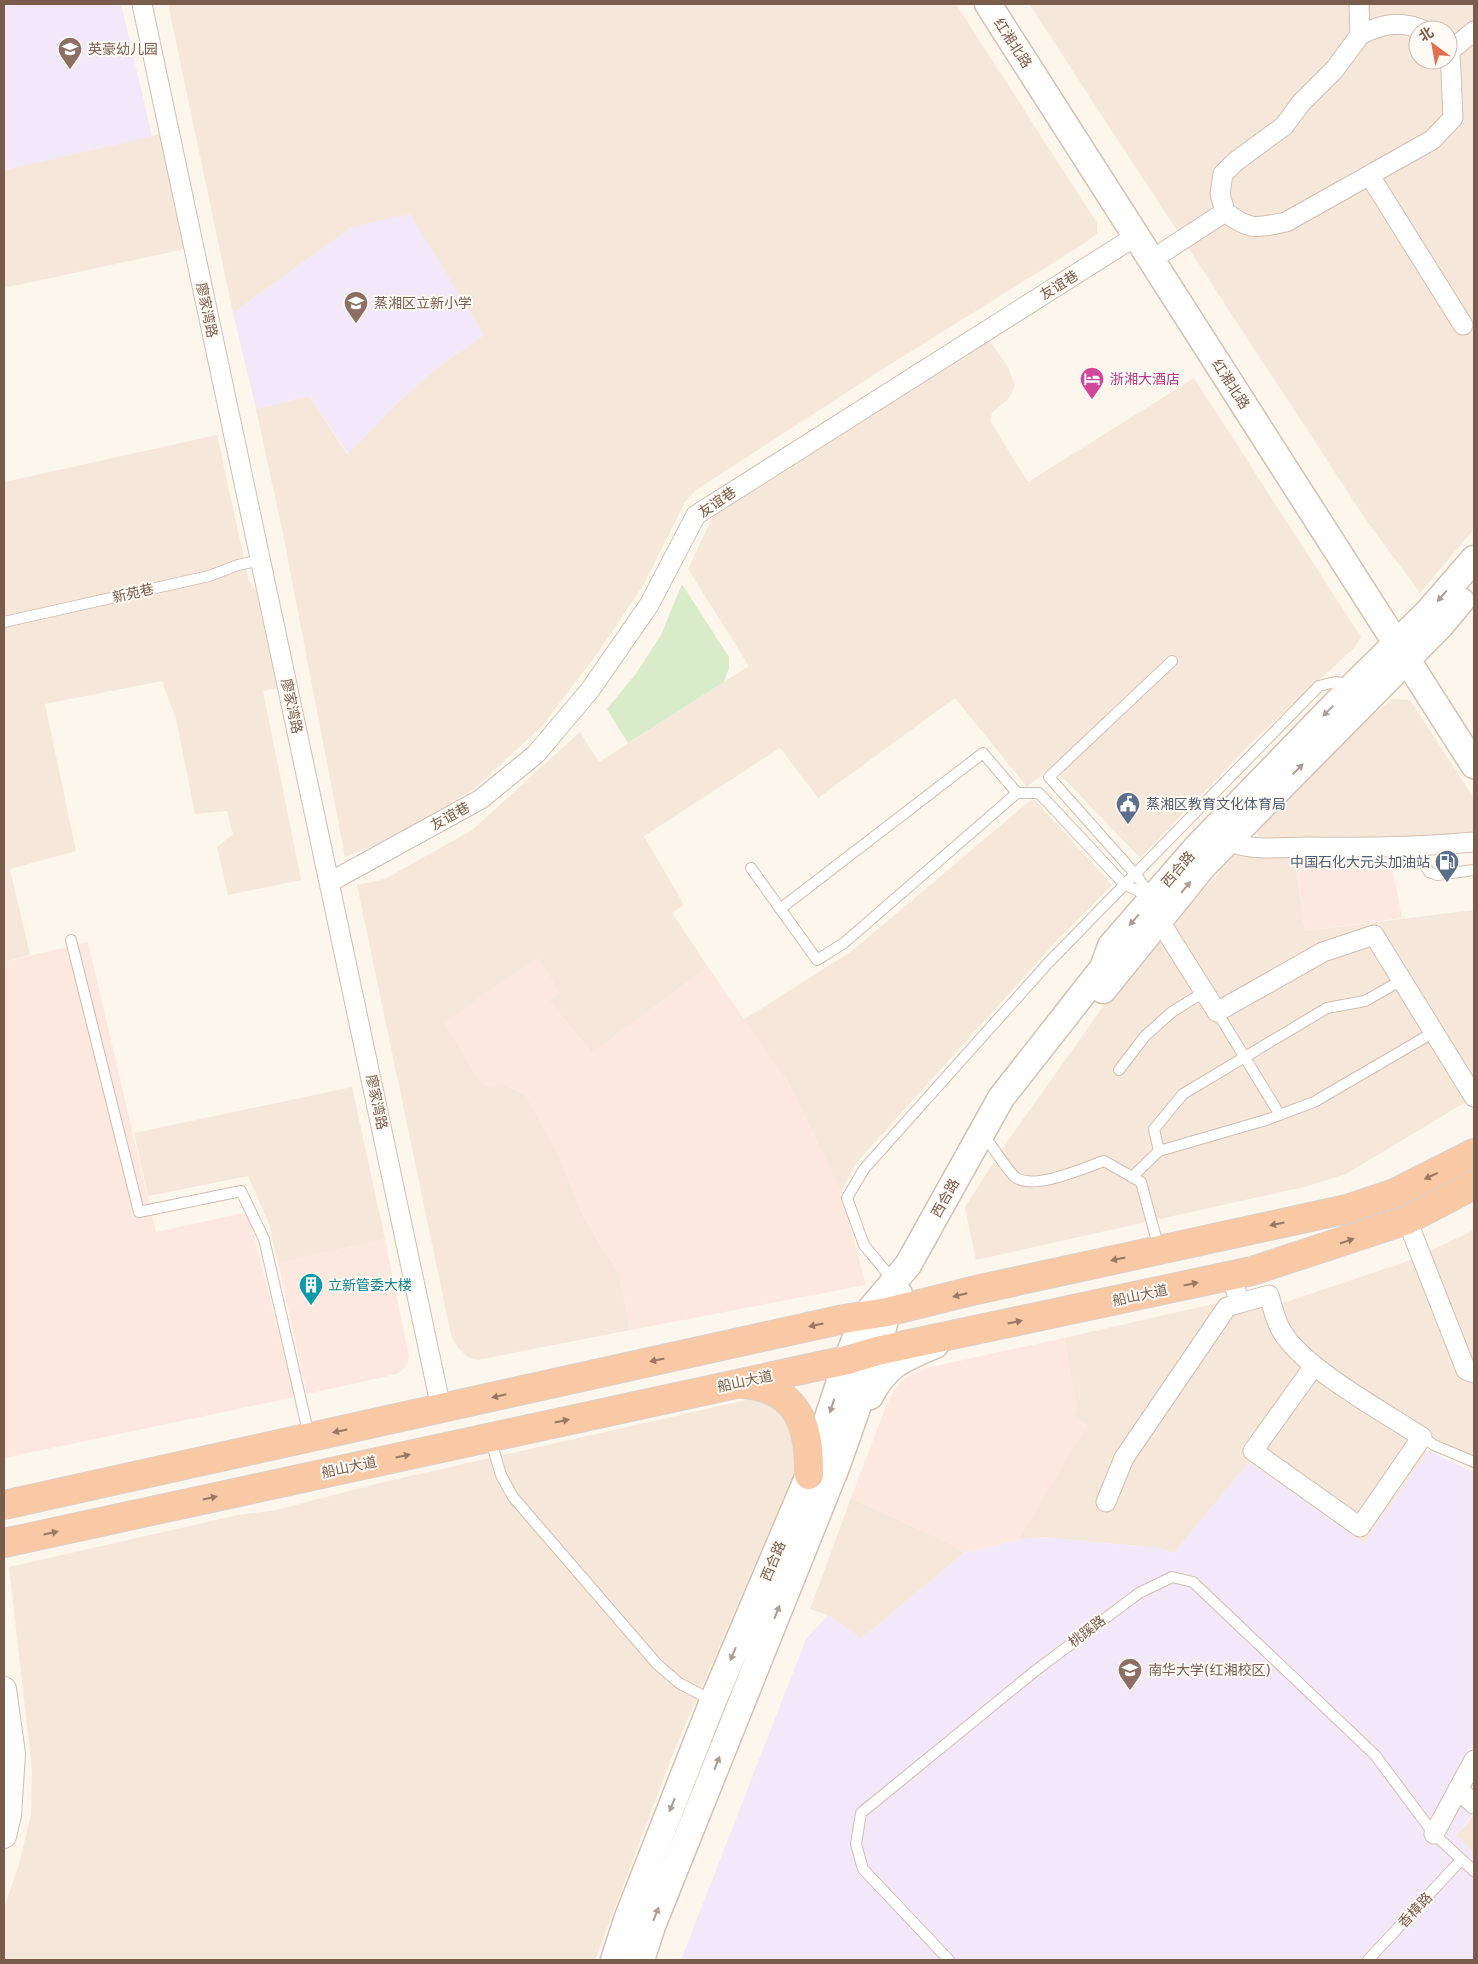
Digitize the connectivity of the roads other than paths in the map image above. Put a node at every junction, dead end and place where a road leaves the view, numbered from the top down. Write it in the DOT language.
graph roads {
  1 [pos="142,4"];
  2 [pos="988,4"];
  3 [pos="1007,4"];
  4 [pos="1359,4"];
  5 [pos="1408,24"];
  6 [pos="1474,31"];
  7 [pos="1360,35"];
  8 [pos="1458,43"];
  9 [pos="1450,70"];
  10 [pos="1370,176"];
  11 [pos="1225,212"];
  12 [pos="1136,236"];
  13 [pos="1165,251"];
  14 [pos="1463,325"];
  15 [pos="1474,559"];
  16 [pos="261,560"];
  17 [pos="1474,586"];
  18 [pos="4,622"];
  19 [pos="1408,645"];
  20 [pos="1172,662"];
  21 [pos="1354,684"];
  22 [pos="1474,734"];
  23 [pos="1474,765"];
  24 [pos="1017,793"];
  25 [pos="1220,836"];
  26 [pos="1474,842"];
  27 [pos="1414,847"];
  28 [pos="751,868"];
  29 [pos="1474,870"];
  30 [pos="1134,874"];
  31 [pos="330,882"];
  32 [pos="1124,884"];
  33 [pos="780,909"];
  34 [pos="1160,909"];
  35 [pos="71,940"];
  36 [pos="1402,980"];
  37 [pos="1204,992"];
  38 [pos="1217,1012"];
  39 [pos="1434,1032"];
  40 [pos="1244,1057"];
  41 [pos="1119,1070"];
  42 [pos="1474,1097"];
  43 [pos="1280,1115"];
  44 [pos="990,1144"];
  45 [pos="1158,1151"];
  46 [pos="1474,1153"];
  47 [pos="1132,1177"];
  48 [pos="1474,1185"];
  49 [pos="1408,1220"];
  50 [pos="1160,1250"];
  51 [pos="1231,1276"];
  52 [pos="894,1281"];
  53 [pos="1240,1302"];
  54 [pos="876,1315"];
  55 [pos="967,1332"];
  56 [pos="877,1351"];
  57 [pos="847,1360"];
  58 [pos="1314,1366"];
  59 [pos="1474,1373"];
  60 [pos="734,1383"];
  61 [pos="441,1408"];
  62 [pos="310,1437"];
  63 [pos="489,1437"];
  64 [pos="1422,1437"];
  65 [pos="1474,1462"];
  66 [pos="837,1465"];
  67 [pos="809,1475"];
  68 [pos="1106,1502"];
  69 [pos="4,1505"];
  70 [pos="4,1543"];
  71 [pos="4,1688"];
  72 [pos="713,1701"];
  73 [pos="1474,1760"];
  74 [pos="1458,1789"];
  75 [pos="1474,1804"];
  76 [pos="1434,1834"];
  77 [pos="4,1836"];
  78 [pos="1462,1860"];
  79 [pos="1474,1871"];
  80 [pos="614,1960"];
  81 [pos="641,1960"];
  82 [pos="949,1960"];
  83 [pos="1368,1960"];
  1 -- 16 [label="street, 廖家湾路"];
  2 -- 12 [label="main road, 红湘北路"];
  3 -- 13 [label="main road, 红湘北路"];
  4 -- 7 [label="street"];
  5 -- 7 [label="street"];
  6 -- 8 [label="street"];
  7 -- 11 [label="street"];
  9 -- 10 [label="street"];
  10 -- 11 [label="street"];
  10 -- 14 [label="street"];
  11 -- 13 [label="street"];
  12 -- 19 [label="main road, 红湘北路"];
  12 -- 31 [label="street, 友谊巷"];
  13 -- 19 [label="main road, 红湘北路"];
  15 -- 19 [label="main road, 西合路, one-way"];
  16 -- 18 [label="lane, 新苑巷"];
  16 -- 31 [label="street, 廖家湾路"];
  17 -- 19 [label="main road, 西合路"];
  19 -- 21 [label="main road, 西合路"];
  19 -- 22 [label="main road, 红湘北路"];
  19 -- 23 [label="main road, 红湘北路"];
  25 -- 19 [label="main road, 西合路, one-way"];
  20 -- 30 [label="lane"];
  21 -- 25 [label="main road, 西合路, one-way"];
  21 -- 30 [label="lane"];
  24 -- 32 [label="lane"];
  24 -- 33 [label="lane"];
  24 -- 33 [label="lane"];
  25 -- 27 [label="street"];
  25 -- 34 [label="main road, 西合路"];
  26 -- 27 [label="street"];
  27 -- 29 [label="lane"];
  28 -- 33 [label="lane"];
  30 -- 32 [label="lane"];
  30 -- 34 [label="lane"];
  31 -- 61 [label="street, 廖家湾路"];
  32 -- 34 [label="lane"];
  32 -- 52 [label="lane"];
  34 -- 37 [label="street"];
  34 -- 44 [label="main road, 西合路"];
  34 -- 52 [label="main road, 西合路, one-way"];
  35 -- 62 [label="lane"];
  36 -- 38 [label="street"];
  36 -- 39 [label="street"];
  36 -- 40 [label="lane"];
  37 -- 38 [label="street"];
  37 -- 41 [label="lane"];
  38 -- 40 [label="lane"];
  39 -- 42 [label="street"];
  39 -- 43 [label="lane"];
  40 -- 43 [label="lane"];
  40 -- 45 [label="lane"];
  43 -- 45 [label="lane"];
  44 -- 47 [label="lane"];
  44 -- 54 [label="main road, 西合路"];
  45 -- 47 [label="lane"];
  46 -- 50 [label="highway, one-way"];
  47 -- 50 [label="lane"];
  48 -- 49 [label="highway, 船山大道"];
  51 -- 49 [label="highway, 船山大道, one-way"];
  49 -- 59 [label="street"];
  50 -- 54 [label="highway, one-way"];
  51 -- 53 [label="street"];
  55 -- 51 [label="highway, 船山大道, one-way"];
  52 -- 54 [label="main road, 西合路"];
  53 -- 58 [label="street"];
  53 -- 68 [label="street"];
  54 -- 56 [label="main road, 西合路"];
  54 -- 57 [label="main road, 西合路"];
  54 -- 61 [label="highway, one-way"];
  55 -- 56 [label="highway, 船山大道"];
  55 -- 66 [label="main road"];
  56 -- 57 [label="highway, 船山大道"];
  56 -- 66 [label="main road, 西合路"];
  57 -- 60 [label="highway, 船山大道"];
  57 -- 67 [label="main road, 西合路, one-way"];
  58 -- 64 [label="street"];
  58 -- 64 [label="street"];
  63 -- 60 [label="highway, 船山大道, one-way"];
  60 -- 67 [label="highway"];
  61 -- 62 [label="highway, one-way"];
  62 -- 69 [label="highway"];
  70 -- 63 [label="highway, 船山大道, one-way"];
  63 -- 72 [label="lane"];
  64 -- 65 [label="lane"];
  81 -- 66 [label="main road, 西合路, one-way"];
  67 -- 72 [label="main road, 西合路, one-way"];
  71 -- 77 [label="street"];
  72 -- 80 [label="main road, 西合路, one-way"];
  73 -- 74 [label="street"];
  74 -- 75 [label="street"];
  74 -- 76 [label="street"];
  76 -- 78 [label="lane, 桃蹊路"];
  76 -- 82 [label="lane, 桃蹊路"];
  78 -- 79 [label="lane, 桃蹊路"];
  78 -- 83 [label="lane, 香樟路"];
}
